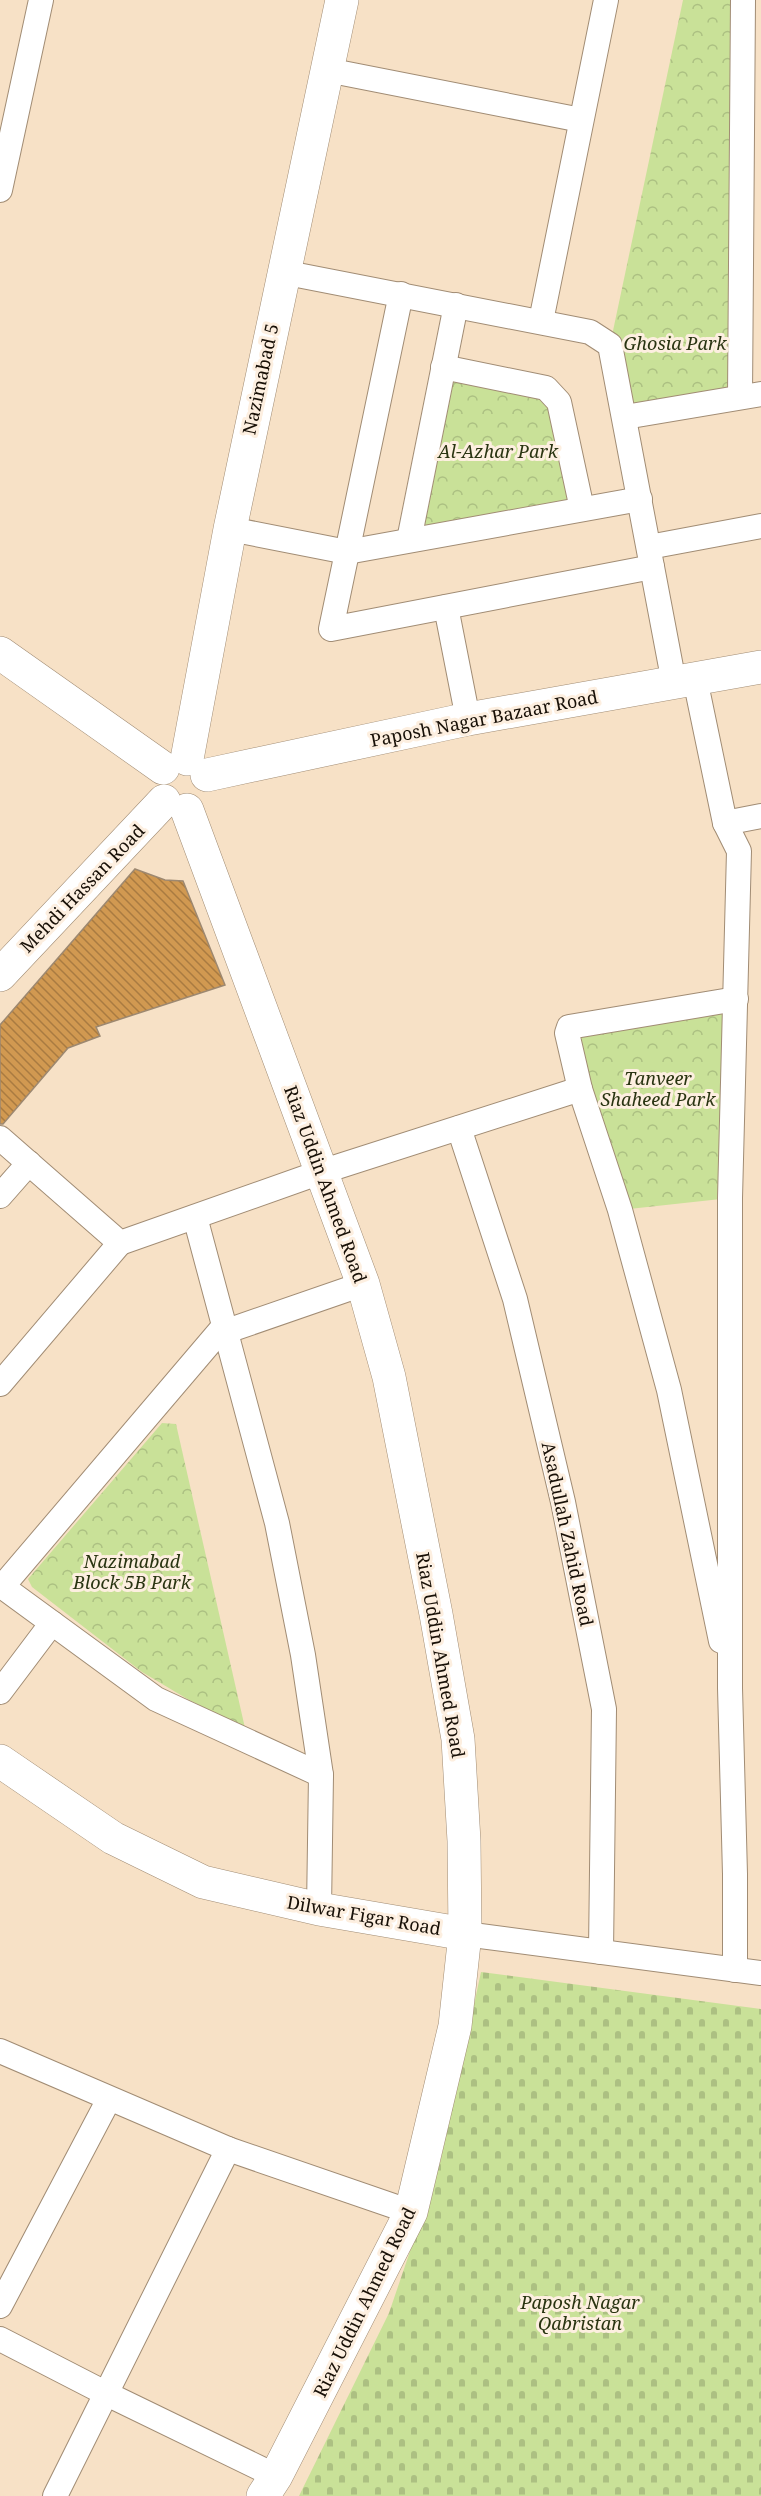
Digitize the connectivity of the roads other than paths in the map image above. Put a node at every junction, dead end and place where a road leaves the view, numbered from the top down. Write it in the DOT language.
graph roads {
  1 [pos="41,0"];
  2 [pos="342,0"];
  3 [pos="606,0"];
  4 [pos="743,0"];
  5 [pos="327,70"];
  6 [pos="581,120"];
  7 [pos="3,163"];
  8 [pos="0,190"];
  9 [pos="282,272"];
  10 [pos="401,294"];
  11 [pos="456,305"];
  12 [pos="540,321"];
  13 [pos="444,367"];
  14 [pos="750,396"];
  15 [pos="625,417"];
  16 [pos="640,499"];
  17 [pos="582,509"];
  18 [pos="761,526"];
  19 [pos="230,529"];
  20 [pos="409,540"];
  21 [pos="347,552"];
  22 [pos="651,557"];
  23 [pos="446,607"];
  24 [pos="0,652"];
  25 [pos="761,667"];
  26 [pos="685,681"];
  27 [pos="468,719"];
  28 [pos="186,768"];
  29 [pos="175,806"];
  30 [pos="761,816"];
  31 [pos="724,823"];
  32 [pos="4,964"];
  33 [pos="736,999"];
  34 [pos="580,1089"];
  35 [pos="459,1128"];
  36 [pos="0,1138"];
  37 [pos="29,1163"];
  38 [pos="321,1172"];
  39 [pos="0,1196"];
  40 [pos="195,1217"];
  41 [pos="120,1243"];
  42 [pos="363,1284"];
  43 [pos="226,1328"];
  44 [pos="0,1384"];
  45 [pos="1,1586"];
  46 [pos="52,1623"];
  47 [pos="730,1688"];
  48 [pos="0,1692"];
  49 [pos="0,1761"];
  50 [pos="321,1775"];
  51 [pos="319,1909"];
  52 [pos="465,1934"];
  53 [pos="601,1952"];
  54 [pos="735,1970"];
  55 [pos="761,1973"];
  56 [pos="0,2051"];
  57 [pos="109,2099"];
  58 [pos="228,2149"];
  59 [pos="411,2212"];
  60 [pos="0,2306"];
  61 [pos="0,2339"];
  62 [pos="107,2394"];
  63 [pos="270,2486"];
  64 [pos="55,2496"];
  1 -- 7 [label="street"];
  2 -- 5 [label="street, Nazimabad 5"];
  3 -- 6 [label="street"];
  4 -- 14 [label="street"];
  5 -- 6 [label="street"];
  5 -- 9 [label="street, Nazimabad 5"];
  6 -- 12 [label="street"];
  7 -- 8 [label="street"];
  9 -- 10 [label="street"];
  9 -- 19 [label="street, Nazimabad 5"];
  10 -- 11 [label="street"];
  10 -- 21 [label="street"];
  11 -- 12 [label="street"];
  11 -- 13 [label="street"];
  12 -- 15 [label="street"];
  13 -- 17 [label="street"];
  13 -- 20 [label="street"];
  14 -- 15 [label="street"];
  15 -- 16 [label="street"];
  16 -- 17 [label="street"];
  16 -- 22 [label="street"];
  17 -- 20 [label="street"];
  18 -- 22 [label="street"];
  19 -- 21 [label="street"];
  19 -- 28 [label="street, Nazimabad 5"];
  20 -- 21 [label="street"];
  21 -- 23 [label="street"];
  22 -- 23 [label="street"];
  22 -- 26 [label="street"];
  23 -- 27 [label="street"];
  24 -- 28 [label="street"];
  25 -- 26 [label="street, Paposh Nagar Bazaar Road"];
  26 -- 27 [label="street, Paposh Nagar Bazaar Road"];
  26 -- 31 [label="street"];
  27 -- 28 [label="street, Paposh Nagar Bazaar Road"];
  28 -- 29 [label="street, Riaz Uddin Ahmed Road"];
  28 -- 29 [label="street, Mehdi Hassan Road"];
  29 -- 32 [label="street, Mehdi Hassan Road"];
  29 -- 38 [label="street, Riaz Uddin Ahmed Road"];
  30 -- 31 [label="street"];
  31 -- 33 [label="street"];
  33 -- 34 [label="street"];
  33 -- 47 [label="street"];
  34 -- 35 [label="street"];
  34 -- 47 [label="street"];
  35 -- 38 [label="street"];
  35 -- 53 [label="street, Asadullah Zahid Road"];
  36 -- 37 [label="street"];
  37 -- 39 [label="street"];
  37 -- 41 [label="street"];
  38 -- 40 [label="street"];
  38 -- 42 [label="street, Riaz Uddin Ahmed Road"];
  40 -- 41 [label="street"];
  40 -- 43 [label="street"];
  41 -- 44 [label="street"];
  42 -- 43 [label="street"];
  42 -- 52 [label="street, Riaz Uddin Ahmed Road"];
  43 -- 45 [label="street"];
  43 -- 50 [label="street"];
  45 -- 46 [label="street"];
  46 -- 48 [label="street"];
  46 -- 50 [label="street"];
  47 -- 54 [label="street"];
  49 -- 51 [label="street, Dilwar Figar Road"];
  50 -- 51 [label="street"];
  51 -- 52 [label="street, Dilwar Figar Road"];
  52 -- 53 [label="street, Dilwar Figar Road"];
  52 -- 59 [label="street, Riaz Uddin Ahmed Road"];
  53 -- 54 [label="street, Dilwar Figar Road"];
  54 -- 55 [label="street, Dilwar Figar Road"];
  56 -- 57 [label="street"];
  57 -- 58 [label="street"];
  57 -- 60 [label="street"];
  58 -- 59 [label="street"];
  58 -- 62 [label="street"];
  59 -- 63 [label="street, Riaz Uddin Ahmed Road"];
  61 -- 62 [label="street"];
  62 -- 63 [label="street"];
  62 -- 64 [label="street"];
}
